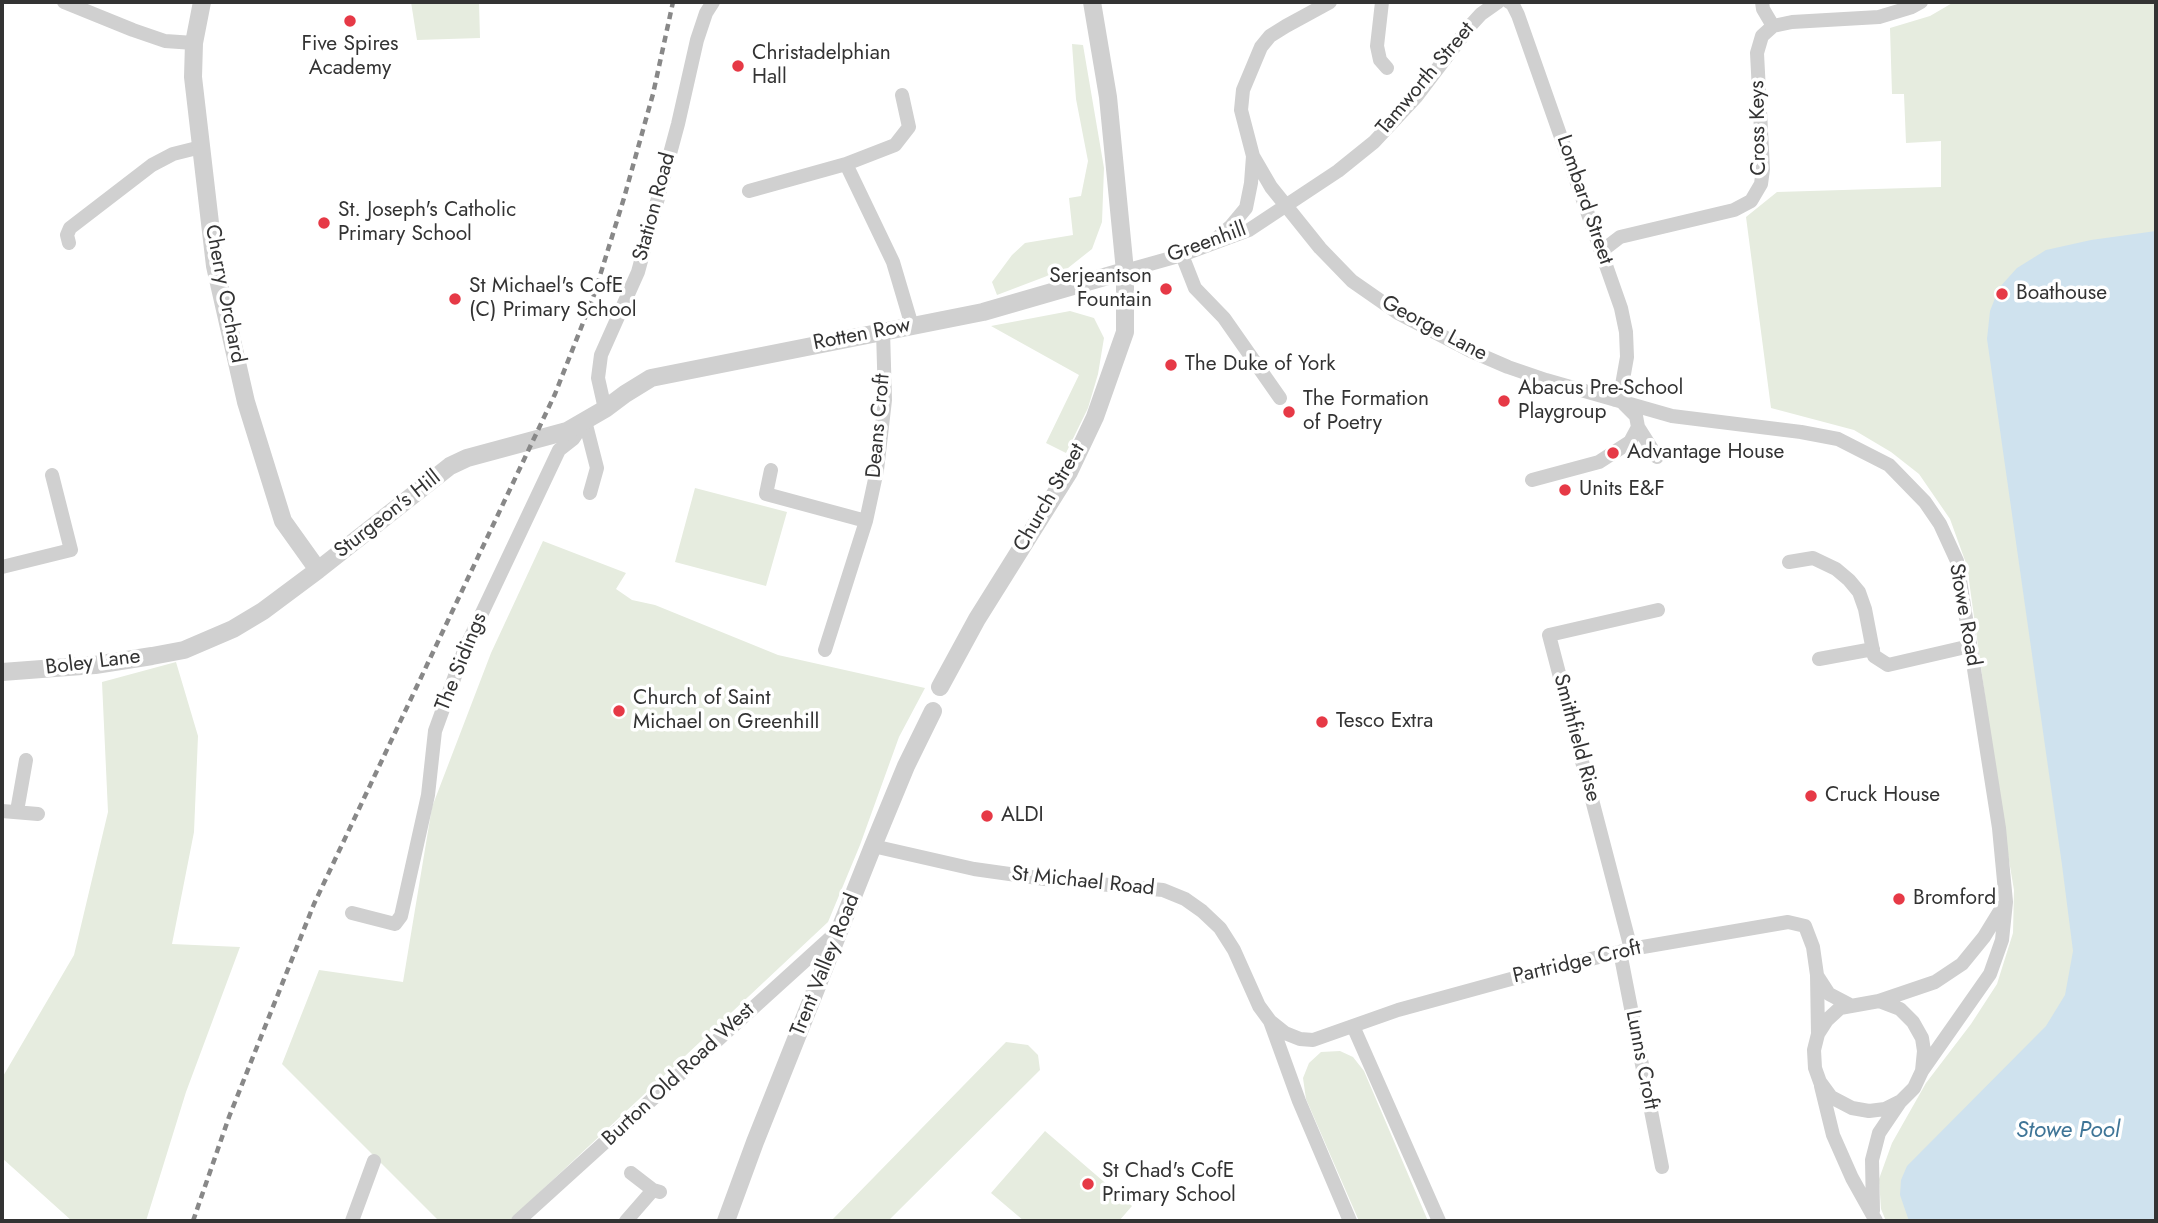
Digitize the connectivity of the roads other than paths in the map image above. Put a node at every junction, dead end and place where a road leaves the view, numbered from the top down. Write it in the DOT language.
graph roads {
  1 [pos="64,2"];
  2 [pos="202,2"];
  3 [pos="713,2"];
  4 [pos="1092,2"];
  5 [pos="1330,2"];
  6 [pos="1382,2"];
  7 [pos="1506,2"];
  8 [pos="1762,2"];
  9 [pos="1921,2"];
  10 [pos="85,6"];
  11 [pos="1773,26"];
  12 [pos="194,43"];
  13 [pos="1387,68"];
  14 [pos="902,95"];
  15 [pos="201,147"];
  16 [pos="1253,156"];
  17 [pos="846,164"];
  18 [pos="749,191"];
  19 [pos="1286,207"];
  20 [pos="69,243"];
  21 [pos="1208,245"];
  22 [pos="1603,250"];
  23 [pos="1182,255"];
  24 [pos="1125,271"];
  25 [pos="912,326"];
  26 [pos="883,331"];
  27 [pos="1280,398"];
  28 [pos="1619,401"];
  29 [pos="605,410"];
  30 [pos="584,421"];
  31 [pos="1638,427"];
  32 [pos="1657,457"];
  33 [pos="771,470"];
  34 [pos="52,475"];
  35 [pos="1532,480"];
  36 [pos="590,493"];
  37 [pos="866,521"];
  38 [pos="1789,562"];
  39 [pos="2,567"];
  40 [pos="318,570"];
  41 [pos="1658,610"];
  42 [pos="1970,646"];
  43 [pos="1873,649"];
  44 [pos="184,650"];
  45 [pos="825,650"];
  46 [pos="1819,659"];
  47 [pos="2,673"];
  48 [pos="940,687"];
  49 [pos="933,711"];
  50 [pos="26,760"];
  51 [pos="2,811"];
  52 [pos="17,811"];
  53 [pos="38,814"];
  54 [pos="873,846"];
  55 [pos="2006,902"];
  56 [pos="352,912"];
  57 [pos="840,929"];
  58 [pos="1626,951"];
  59 [pos="1817,975"];
  60 [pos="1879,1001"];
  61 [pos="1850,1005"];
  62 [pos="1270,1021"];
  63 [pos="1353,1027"];
  64 [pos="1818,1034"];
  65 [pos="1922,1071"];
  66 [pos="1820,1082"];
  67 [pos="1901,1101"];
  68 [pos="374,1161"];
  69 [pos="1662,1167"];
  70 [pos="631,1173"];
  71 [pos="1875,1217"];
  72 [pos="352,1221"];
  73 [pos="518,1221"];
  74 [pos="626,1221"];
  75 [pos="726,1221"];
  76 [pos="1350,1221"];
  77 [pos="1439,1221"];
  1 -- 10 [label="street"];
  2 -- 12 [label="street, Cherry Orchard"];
  3 -- 29 [label="street, Station Road"];
  4 -- 24 [label="street, Church Street"];
  5 -- 16 [label="street"];
  6 -- 13 [label="street"];
  7 -- 19 [label="street, Tamworth Street"];
  7 -- 22 [label="street, Lombard Street"];
  8 -- 11 [label="street"];
  9 -- 11 [label="street"];
  10 -- 12 [label="street"];
  11 -- 22 [label="street, Cross Keys"];
  12 -- 15 [label="street, Cherry Orchard"];
  14 -- 17 [label="street"];
  15 -- 20 [label="street"];
  15 -- 40 [label="street, Cherry Orchard"];
  16 -- 19 [label="street, George Lane"];
  16 -- 21 [label="street"];
  17 -- 18 [label="street"];
  17 -- 25 [label="street"];
  19 -- 21 [label="street, Greenhill"];
  19 -- 28 [label="street, George Lane"];
  21 -- 23 [label="street, Greenhill"];
  22 -- 28 [label="street, Lombard Street"];
  23 -- 24 [label="street, Greenhill"];
  23 -- 27 [label="street"];
  24 -- 25 [label="street, Rotten Row"];
  24 -- 48 [label="street, Church Street"];
  25 -- 26 [label="street, Rotten Row"];
  26 -- 29 [label="street, Rotten Row"];
  26 -- 37 [label="street, Deans Croft"];
  28 -- 31 [label="street"];
  28 -- 42 [label="street, Stowe Road"];
  29 -- 30 [label="street, Sturgeon's Hill"];
  30 -- 36 [label="street"];
  30 -- 40 [label="street, Sturgeon's Hill"];
  30 -- 56 [label="street, The Sidings"];
  31 -- 32 [label="street"];
  31 -- 35 [label="street"];
  33 -- 37 [label="street"];
  34 -- 39 [label="street"];
  37 -- 45 [label="street, Deans Croft"];
  38 -- 43 [label="street"];
  40 -- 44 [label="street, Sturgeon's Hill"];
  41 -- 58 [label="street, Smithfield Rise"];
  42 -- 43 [label="street"];
  42 -- 55 [label="street, Stowe Road"];
  43 -- 46 [label="street"];
  44 -- 47 [label="street, Boley Lane"];
  48 -- 49 [label="street, Church Street"];
  49 -- 54 [label="street, Trent Valley Road"];
  50 -- 52 [label="street"];
  51 -- 52 [label="street"];
  52 -- 53 [label="street"];
  54 -- 57 [label="street, Trent Valley Road"];
  54 -- 62 [label="street, St Michael Road"];
  55 -- 60 [label="street"];
  55 -- 65 [label="street, Stowe Road"];
  57 -- 73 [label="street, Burton Old Road West"];
  57 -- 75 [label="street, Trent Valley Road"];
  58 -- 59 [label="street, Partridge Croft"];
  58 -- 63 [label="street, Partridge Croft"];
  58 -- 69 [label="street, Lunns Croft"];
  59 -- 61 [label="street"];
  59 -- 64 [label="street"];
  60 -- 61 [label="street"];
  60 -- 65 [label="street"];
  61 -- 64 [label="street"];
  62 -- 63 [label="street, St Michael Road"];
  62 -- 76 [label="street, St Michael Road"];
  63 -- 77 [label="street"];
  64 -- 66 [label="street"];
  65 -- 67 [label="street"];
  66 -- 67 [label="street"];
  66 -- 71 [label="street"];
  67 -- 71 [label="street"];
  68 -- 72 [label="street"];
  70 -- 74 [label="street"];
}
